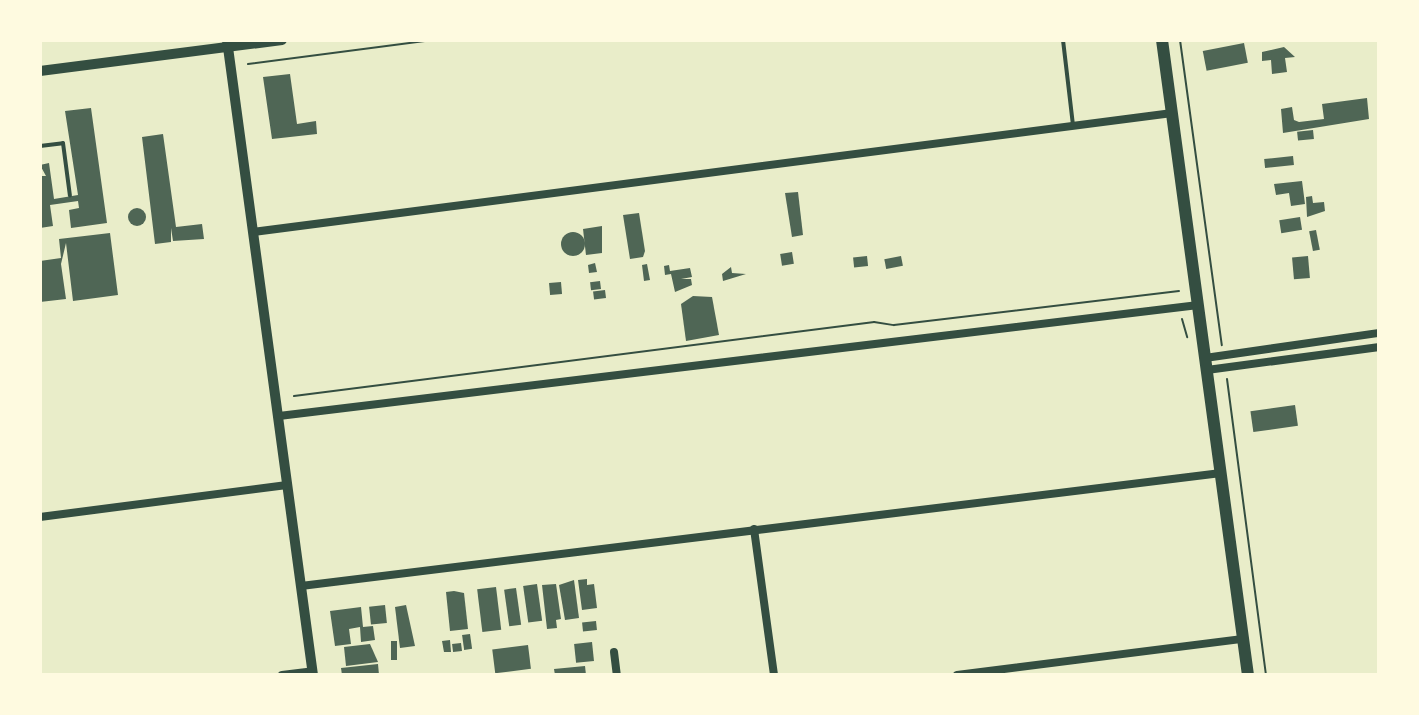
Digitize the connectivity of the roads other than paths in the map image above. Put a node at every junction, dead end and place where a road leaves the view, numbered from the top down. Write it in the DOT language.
graph roads {
  1 [pos="282,40"];
  2 [pos="1063,40"];
  3 [pos="1162,40"];
  4 [pos="228,43"];
  5 [pos="40,71"];
  6 [pos="1172,113"];
  7 [pos="1073,126"];
  8 [pos="40,146"];
  9 [pos="70,196"];
  10 [pos="253,232"];
  11 [pos="1198,305"];
  12 [pos="1379,333"];
  13 [pos="1343,337"];
  14 [pos="1379,347"];
  15 [pos="1276,348"];
  16 [pos="1345,352"];
  17 [pos="1278,361"];
  18 [pos="1206,364"];
  19 [pos="279,416"];
  20 [pos="1221,473"];
  21 [pos="287,485"];
  22 [pos="40,517"];
  23 [pos="754,529"];
  24 [pos="301,586"];
  25 [pos="1243,639"];
  26 [pos="614,652"];
  27 [pos="313,673"];
  28 [pos="282,675"];
  29 [pos="617,675"];
  30 [pos="774,675"];
  31 [pos="957,675"];
  32 [pos="1248,675"];
  1 -- 4 [label="street"];
  2 -- 7 [label="lane"];
  3 -- 6 [label="main road"];
  4 -- 5 [label="street"];
  4 -- 10 [label="street"];
  6 -- 7 [label="street"];
  6 -- 11 [label="main road"];
  7 -- 10 [label="street"];
  8 -- 9 [label="lane"];
  10 -- 19 [label="street"];
  11 -- 18 [label="main road"];
  11 -- 19 [label="street"];
  12 -- 13 [label="street"];
  13 -- 15 [label="street"];
  13 -- 16 [label="street"];
  14 -- 16 [label="street"];
  15 -- 17 [label="street"];
  15 -- 18 [label="street"];
  16 -- 17 [label="street"];
  17 -- 18 [label="street"];
  18 -- 20 [label="main road"];
  19 -- 21 [label="street"];
  20 -- 23 [label="street"];
  20 -- 25 [label="main road"];
  21 -- 22 [label="street"];
  21 -- 24 [label="street"];
  23 -- 24 [label="street"];
  23 -- 30 [label="street"];
  24 -- 27 [label="street"];
  25 -- 31 [label="street"];
  25 -- 32 [label="main road"];
  26 -- 29 [label="street"];
  27 -- 28 [label="street"];
}
